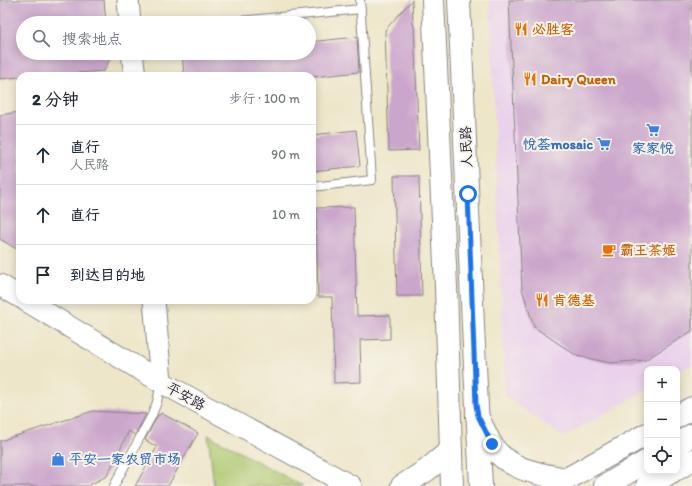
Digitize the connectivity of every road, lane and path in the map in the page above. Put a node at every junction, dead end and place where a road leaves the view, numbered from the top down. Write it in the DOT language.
graph roads {
  1 [pos="128,0"];
  2 [pos="360,0"];
  3 [pos="433,0"];
  4 [pos="459,0"];
  5 [pos="361,9"];
  6 [pos="129,16"];
  7 [pos="290,16"];
  8 [pos="133,60"];
  9 [pos="134,72"];
  10 [pos="316,187"];
  11 [pos="0,285"];
  12 [pos="16,295"];
  13 [pos="31,304"];
  14 [pos="154,304"];
  15 [pos="162,382"];
  16 [pos="692,408"];
  17 [pos="680,415"];
  18 [pos="478,416"];
  19 [pos="692,435"];
  20 [pos="644,436"];
  21 [pos="680,442"];
  22 [pos="451,450"];
  23 [pos="692,460"];
  24 [pos="644,463"];
  25 [pos="680,466"];
  26 [pos="668,474"];
  27 [pos="561,483"];
  28 [pos="114,486"];
  29 [pos="351,486"];
  30 [pos="402,486"];
  31 [pos="452,486"];
  32 [pos="481,486"];
  33 [pos="605,486"];
  34 [pos="647,486"];
  1 -- 6 [label="street"];
  2 -- 5 [label="lane"];
  3 -- 22 [label="main road, 人民路"];
  4 -- 18 [label="main road, 人民路"];
  5 -- 7 [label="lane"];
  5 -- 10 [label="lane"];
  8 -- 9 [label="street"];
  11 -- 12 [label="street"];
  13 -- 15 [label="street, 平安路"];
  14 -- 15 [label="street"];
  15 -- 28 [label="lane"];
  15 -- 29 [label="street, 平安路"];
  16 -- 17 [label="main road"];
  18 -- 27 [label="main road"];
  18 -- 32 [label="main road, 人民路"];
  19 -- 21 [label="main road"];
  20 -- 27 [label="main road"];
  22 -- 30 [label="main road"];
  22 -- 31 [label="main road, 人民路"];
  23 -- 25 [label="main road"];
  24 -- 33 [label="main road"];
  26 -- 34 [label="main road"];
}
